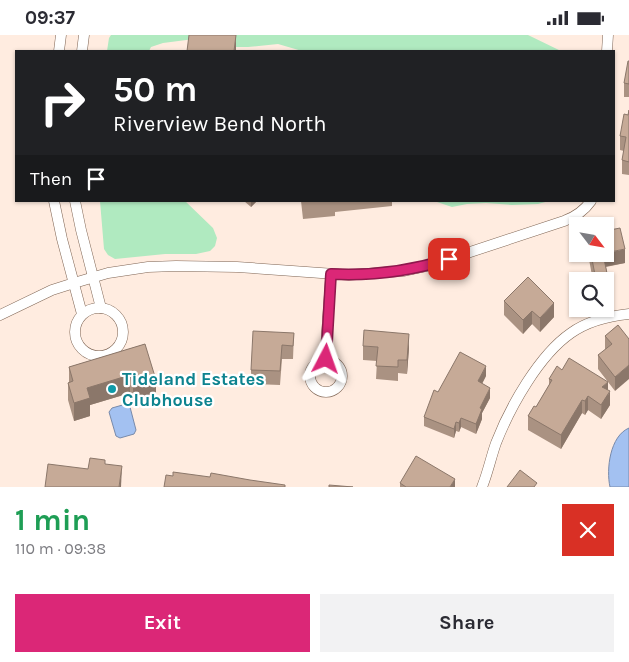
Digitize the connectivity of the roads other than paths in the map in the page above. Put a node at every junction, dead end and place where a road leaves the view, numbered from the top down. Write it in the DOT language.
graph roads {
  1 [pos="61,35"];
  2 [pos="84,35"];
  3 [pos="608,35"];
  4 [pos="59,50"];
  5 [pos="82,50"];
  6 [pos="608,50"];
  7 [pos="54,202"];
  8 [pos="75,202"];
  9 [pos="590,202"];
  10 [pos="331,274"];
  11 [pos="93,277"];
  12 [pos="74,283"];
  13 [pos="101,308"];
  14 [pos="82,314"];
  15 [pos="629,314"];
  16 [pos="0,315"];
  17 [pos="326,359"];
  18 [pos="482,487"];
  1 -- 4 [label="street"];
  2 -- 5 [label="street"];
  3 -- 6 [label="street"];
  7 -- 12 [label="street"];
  8 -- 11 [label="street"];
  9 -- 10 [label="street"];
  10 -- 11 [label="street"];
  10 -- 17 [label="street"];
  11 -- 12 [label="street"];
  11 -- 13 [label="street"];
  12 -- 14 [label="street"];
  12 -- 16 [label="street"];
  13 -- 14 [label="street"];
  13 -- 14 [label="street"];
  15 -- 18 [label="street"];
}
